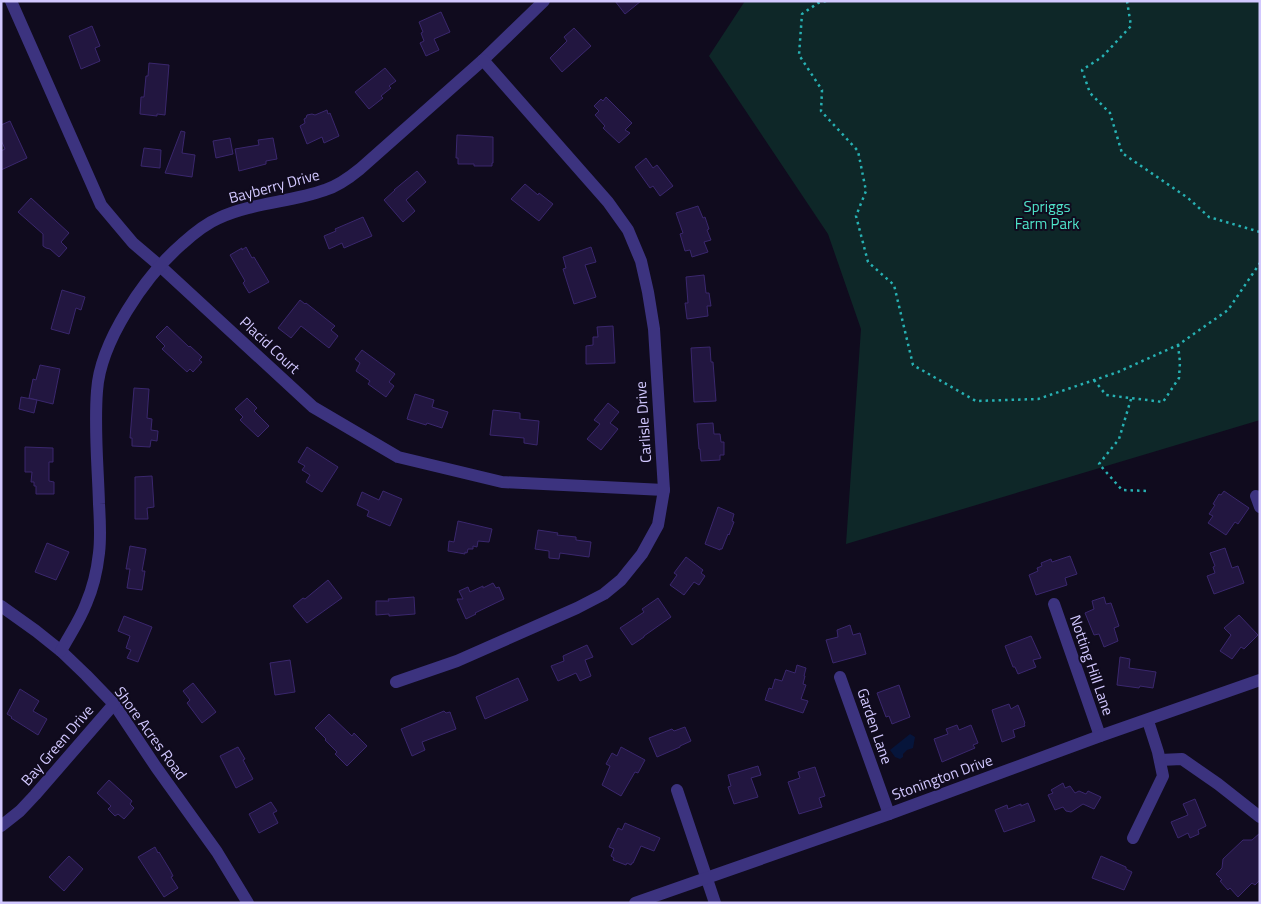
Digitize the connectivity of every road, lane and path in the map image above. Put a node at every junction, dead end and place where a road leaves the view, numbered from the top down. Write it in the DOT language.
graph roads {
  1 [pos="11,1"];
  2 [pos="544,1"];
  3 [pos="826,1"];
  4 [pos="1127,1"];
  5 [pos="483,60"];
  6 [pos="1260,232"];
  7 [pos="1260,263"];
  8 [pos="160,266"];
  9 [pos="1178,345"];
  10 [pos="1094,380"];
  11 [pos="1132,398"];
  12 [pos="664,490"];
  13 [pos="1149,491"];
  14 [pos="1054,604"];
  15 [pos="1,606"];
  16 [pos="61,651"];
  17 [pos="840,677"];
  18 [pos="1260,680"];
  19 [pos="396,682"];
  20 [pos="114,704"];
  21 [pos="1148,720"];
  22 [pos="1100,736"];
  23 [pos="1160,760"];
  24 [pos="676,790"];
  25 [pos="889,814"];
  26 [pos="1260,817"];
  27 [pos="1,826"];
  28 [pos="1134,838"];
  29 [pos="706,877"];
  30 [pos="248,903"];
  31 [pos="634,903"];
  32 [pos="715,903"];
  1 -- 8 [label="street, Placid Court"];
  2 -- 5 [label="street, Bayberry Drive"];
  3 -- 10 [label="path"];
  4 -- 6 [label="path"];
  5 -- 8 [label="street, Bayberry Drive"];
  5 -- 12 [label="street, Carlisle Drive"];
  7 -- 9 [label="path"];
  8 -- 12 [label="street, Placid Court"];
  8 -- 16 [label="street, Bayberry Drive"];
  9 -- 10 [label="path"];
  9 -- 11 [label="path"];
  10 -- 11 [label="path"];
  11 -- 13 [label="path"];
  12 -- 19 [label="street, Carlisle Drive"];
  14 -- 22 [label="street, Notting Hill Lane"];
  15 -- 16 [label="street, Shore Acres Road"];
  16 -- 20 [label="street, Shore Acres Road"];
  17 -- 25 [label="street, Garden Lane"];
  18 -- 21 [label="street, Stonington Drive"];
  20 -- 27 [label="street, Bay Green Drive"];
  20 -- 30 [label="street, Shore Acres Road"];
  21 -- 22 [label="street, Stonington Drive"];
  21 -- 23 [label="street"];
  22 -- 25 [label="street, Stonington Drive"];
  23 -- 26 [label="street"];
  23 -- 28 [label="street"];
  24 -- 29 [label="street"];
  25 -- 29 [label="street, Stonington Drive"];
  29 -- 31 [label="street, Stonington Drive"];
  29 -- 32 [label="street"];
}
